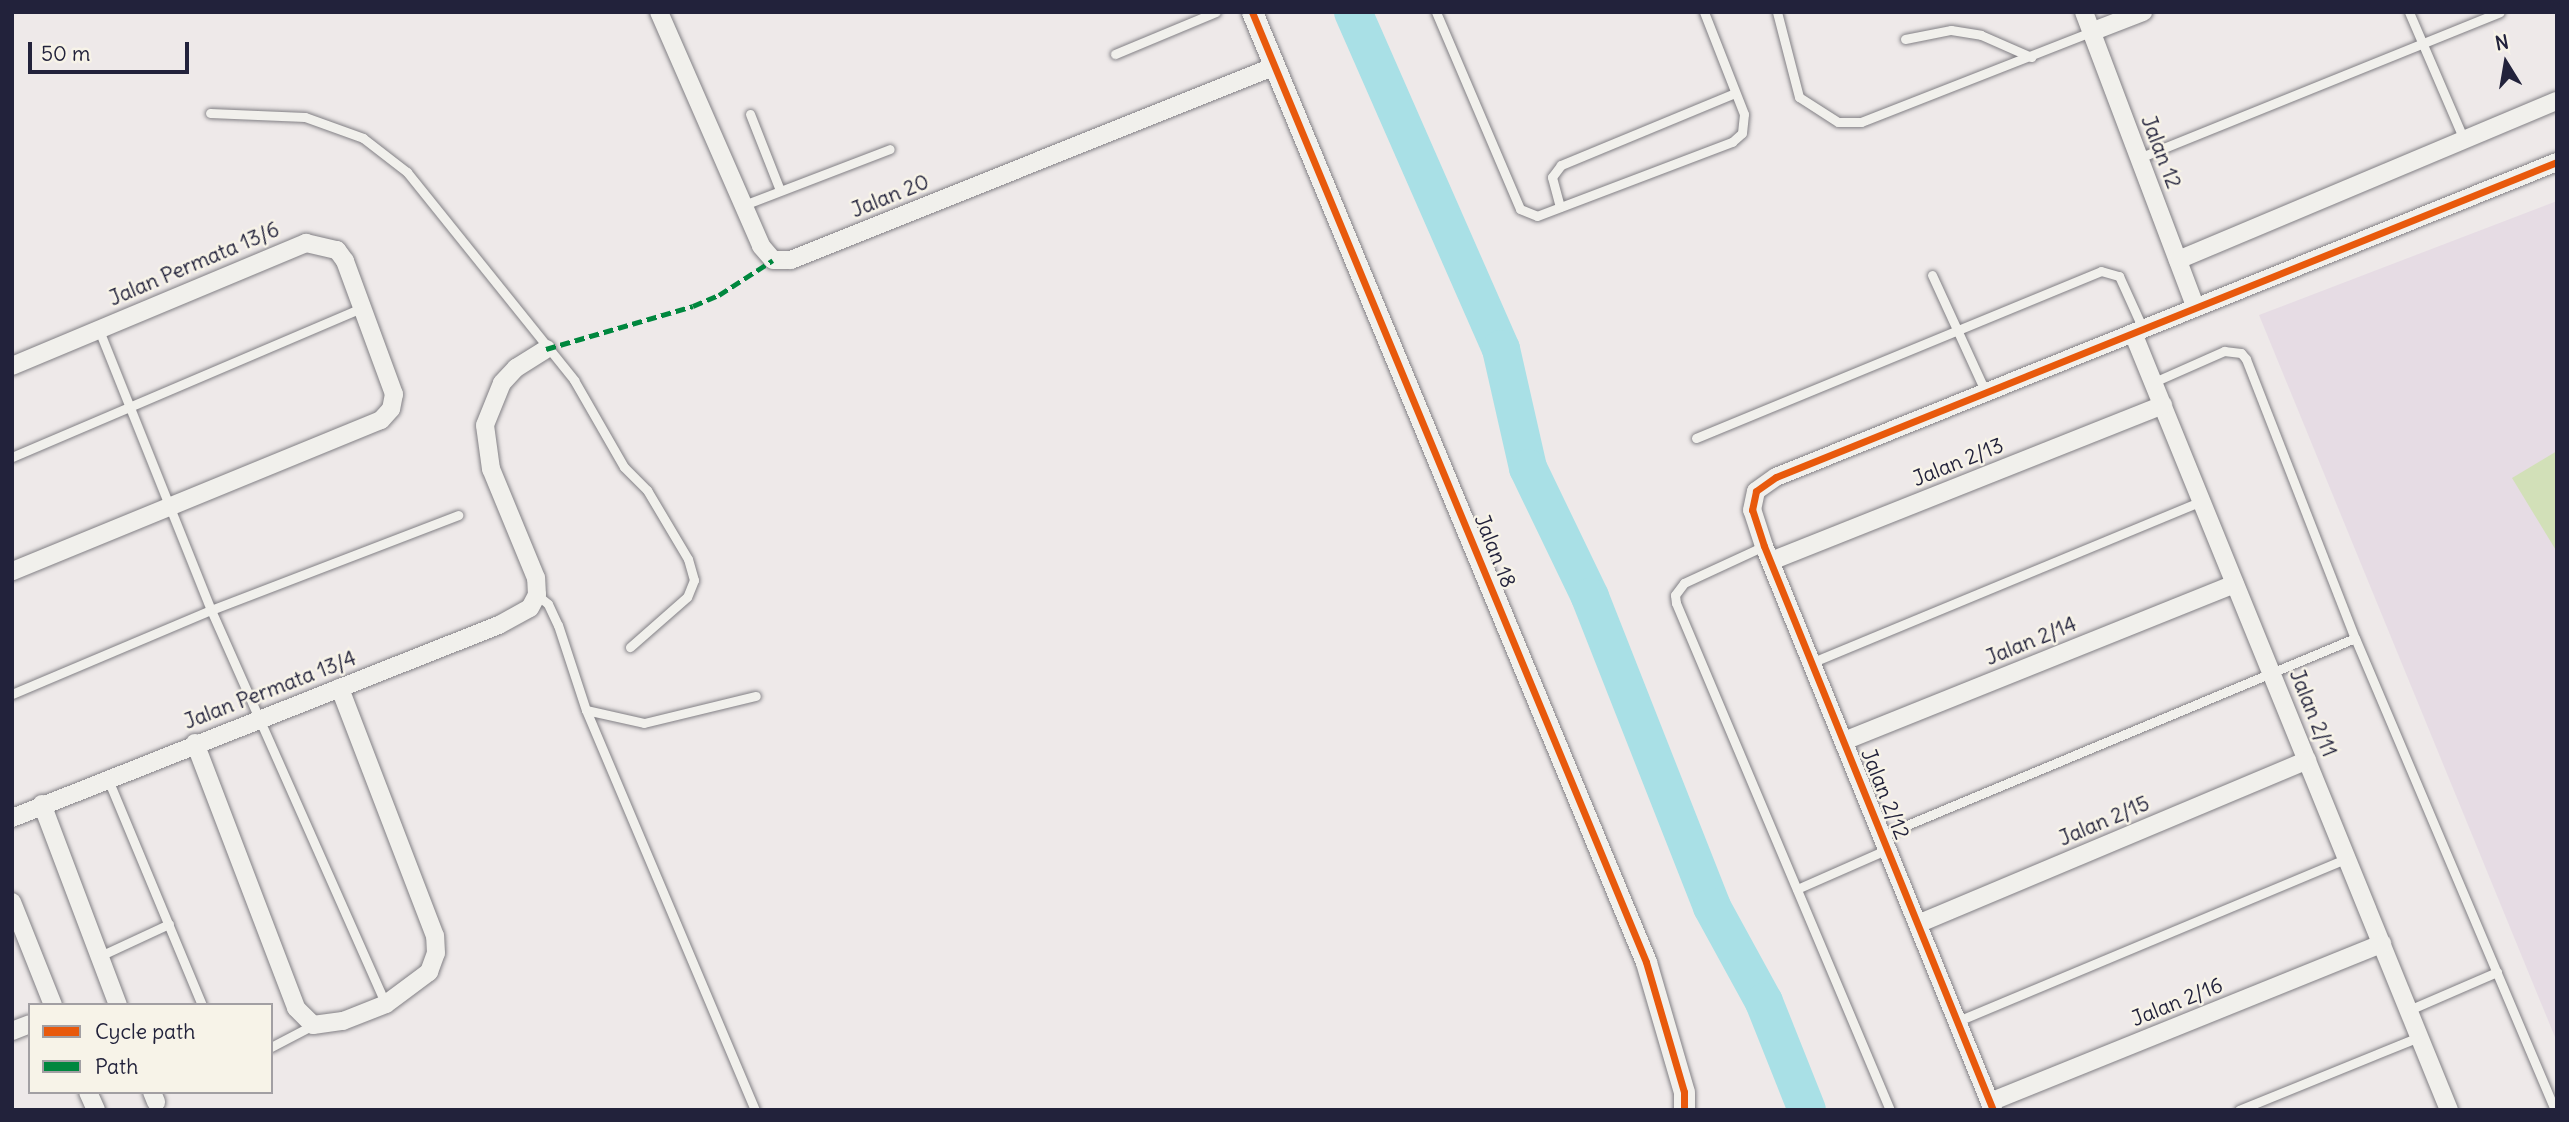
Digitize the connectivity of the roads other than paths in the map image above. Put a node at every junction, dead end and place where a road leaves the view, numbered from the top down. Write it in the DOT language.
graph roads {
  1 [pos="659,12"];
  2 [pos="1216,12"];
  3 [pos="1252,12"];
  4 [pos="1436,12"];
  5 [pos="1704,12"];
  6 [pos="1777,12"];
  7 [pos="2084,12"];
  8 [pos="2143,12"];
  9 [pos="2409,12"];
  10 [pos="2500,12"];
  11 [pos="1196,16"];
  12 [pos="2091,32"];
  13 [pos="1905,39"];
  14 [pos="2422,44"];
  15 [pos="1115,54"];
  16 [pos="2031,57"];
  17 [pos="1275,66"];
  18 [pos="1735,93"];
  19 [pos="2557,101"];
  20 [pos="210,113"];
  21 [pos="750,114"];
  22 [pos="2464,140"];
  23 [pos="890,149"];
  24 [pos="2139,158"];
  25 [pos="2557,162"];
  26 [pos="780,190"];
  27 [pos="744,205"];
  28 [pos="1560,207"];
  29 [pos="2178,260"];
  30 [pos="1932,275"];
  31 [pos="363,307"];
  32 [pos="2196,308"];
  33 [pos="99,330"];
  34 [pos="1957,330"];
  35 [pos="2138,331"];
  36 [pos="546,349"];
  37 [pos="12,366"];
  38 [pos="2154,382"];
  39 [pos="1986,393"];
  40 [pos="2163,405"];
  41 [pos="128,407"];
  42 [pos="1696,438"];
  43 [pos="12,457"];
  44 [pos="2202,501"];
  45 [pos="170,505"];
  46 [pos="458,515"];
  47 [pos="1768,553"];
  48 [pos="12,571"];
  49 [pos="2235,584"];
  50 [pos="537,595"];
  51 [pos="211,610"];
  52 [pos="2355,638"];
  53 [pos="630,647"];
  54 [pos="1813,662"];
  55 [pos="2272,674"];
  56 [pos="340,688"];
  57 [pos="12,694"];
  58 [pos="756,696"];
  59 [pos="586,710"];
  60 [pos="262,718"];
  61 [pos="1844,741"];
  62 [pos="195,743"];
  63 [pos="2307,760"];
  64 [pos="107,777"];
  65 [pos="42,804"];
  66 [pos="12,818"];
  67 [pos="1886,842"];
  68 [pos="2347,858"];
  69 [pos="1797,889"];
  70 [pos="12,902"];
  71 [pos="1920,923"];
  72 [pos="169,925"];
  73 [pos="2382,944"];
  74 [pos="100,956"];
  75 [pos="2497,972"];
  76 [pos="52,1003"];
  77 [pos="117,1003"];
  78 [pos="201,1003"];
  79 [pos="386,1004"];
  80 [pos="2409,1010"];
  81 [pos="1958,1021"];
  82 [pos="313,1025"];
  83 [pos="2420,1036"];
  84 [pos="273,1046"];
  85 [pos="89,1094"];
  86 [pos="1991,1106"];
  87 [pos="96,1110"];
  88 [pos="755,1110"];
  89 [pos="1684,1110"];
  90 [pos="1890,1110"];
  91 [pos="2239,1110"];
  92 [pos="2449,1110"];
  93 [pos="2555,1110"];
  1 -- 27 [label="street, Jalan 20"];
  2 -- 11 [label="lane"];
  3 -- 17 [label="street, Jalan 18"];
  4 -- 28 [label="lane"];
  5 -- 18 [label="lane"];
  6 -- 16 [label="lane"];
  7 -- 12 [label="street, Jalan 12"];
  8 -- 12 [label="street"];
  9 -- 14 [label="lane"];
  10 -- 14 [label="lane"];
  11 -- 15 [label="lane"];
  12 -- 16 [label="lane"];
  12 -- 24 [label="street, Jalan 12"];
  13 -- 16 [label="lane"];
  14 -- 22 [label="lane"];
  14 -- 24 [label="lane"];
  17 -- 27 [label="street, Jalan 20"];
  17 -- 89 [label="street, Jalan 18"];
  18 -- 28 [label="lane"];
  18 -- 28 [label="lane"];
  19 -- 22 [label="street"];
  20 -- 36 [label="lane"];
  21 -- 26 [label="lane"];
  22 -- 29 [label="street"];
  23 -- 26 [label="lane"];
  24 -- 29 [label="street, Jalan 12"];
  25 -- 32 [label="street"];
  26 -- 27 [label="lane"];
  29 -- 32 [label="street, Jalan 12"];
  30 -- 34 [label="lane"];
  31 -- 33 [label="street, Jalan Permata 13/6"];
  31 -- 41 [label="lane"];
  31 -- 45 [label="street"];
  32 -- 35 [label="street"];
  33 -- 37 [label="street, Jalan Permata 13/6"];
  33 -- 41 [label="lane"];
  34 -- 35 [label="lane"];
  34 -- 39 [label="lane"];
  34 -- 42 [label="lane"];
  35 -- 38 [label="street, Jalan 2/11"];
  35 -- 39 [label="street"];
  36 -- 50 [label="street"];
  36 -- 53 [label="lane"];
  38 -- 40 [label="street, Jalan 2/11"];
  38 -- 52 [label="lane"];
  39 -- 47 [label="street, Jalan 2/12"];
  40 -- 44 [label="street, Jalan 2/11"];
  40 -- 47 [label="street, Jalan 2/13"];
  41 -- 43 [label="lane"];
  41 -- 45 [label="lane"];
  44 -- 49 [label="street, Jalan 2/11"];
  44 -- 54 [label="lane"];
  45 -- 48 [label="street"];
  45 -- 51 [label="lane"];
  46 -- 51 [label="lane"];
  47 -- 54 [label="street, Jalan 2/12"];
  47 -- 69 [label="lane"];
  49 -- 55 [label="street, Jalan 2/11"];
  49 -- 61 [label="street, Jalan 2/14"];
  50 -- 56 [label="street, Jalan Permata 13/4"];
  50 -- 59 [label="lane"];
  51 -- 57 [label="lane"];
  51 -- 60 [label="lane"];
  52 -- 55 [label="lane"];
  52 -- 75 [label="lane"];
  54 -- 61 [label="street, Jalan 2/12"];
  55 -- 63 [label="street, Jalan 2/11"];
  55 -- 67 [label="lane"];
  56 -- 60 [label="street, Jalan Permata 13/4"];
  56 -- 79 [label="street"];
  58 -- 59 [label="lane"];
  59 -- 88 [label="lane"];
  60 -- 62 [label="street, Jalan Permata 13/4"];
  60 -- 79 [label="lane"];
  61 -- 67 [label="street, Jalan 2/12"];
  62 -- 64 [label="street, Jalan Permata 13/4"];
  62 -- 82 [label="street"];
  63 -- 68 [label="street, Jalan 2/11"];
  63 -- 71 [label="street, Jalan 2/15"];
  64 -- 65 [label="street, Jalan Permata 13/4"];
  64 -- 72 [label="lane"];
  65 -- 66 [label="street, Jalan Permata 13/4"];
  65 -- 74 [label="street"];
  67 -- 69 [label="lane"];
  67 -- 71 [label="street, Jalan 2/12"];
  68 -- 73 [label="street, Jalan 2/11"];
  68 -- 81 [label="lane"];
  69 -- 90 [label="lane"];
  70 -- 76 [label="street"];
  71 -- 81 [label="street, Jalan 2/12"];
  72 -- 74 [label="lane"];
  72 -- 78 [label="lane"];
  73 -- 80 [label="street, Jalan 2/11"];
  73 -- 86 [label="street, Jalan 2/16"];
  74 -- 77 [label="street"];
  75 -- 80 [label="lane"];
  75 -- 93 [label="lane"];
  79 -- 82 [label="street"];
  80 -- 83 [label="street, Jalan 2/11"];
  81 -- 86 [label="street, Jalan 2/12"];
  82 -- 84 [label="lane"];
  83 -- 91 [label="lane"];
  83 -- 92 [label="street, Jalan 2/11"];
  85 -- 87 [label="street"];
}
